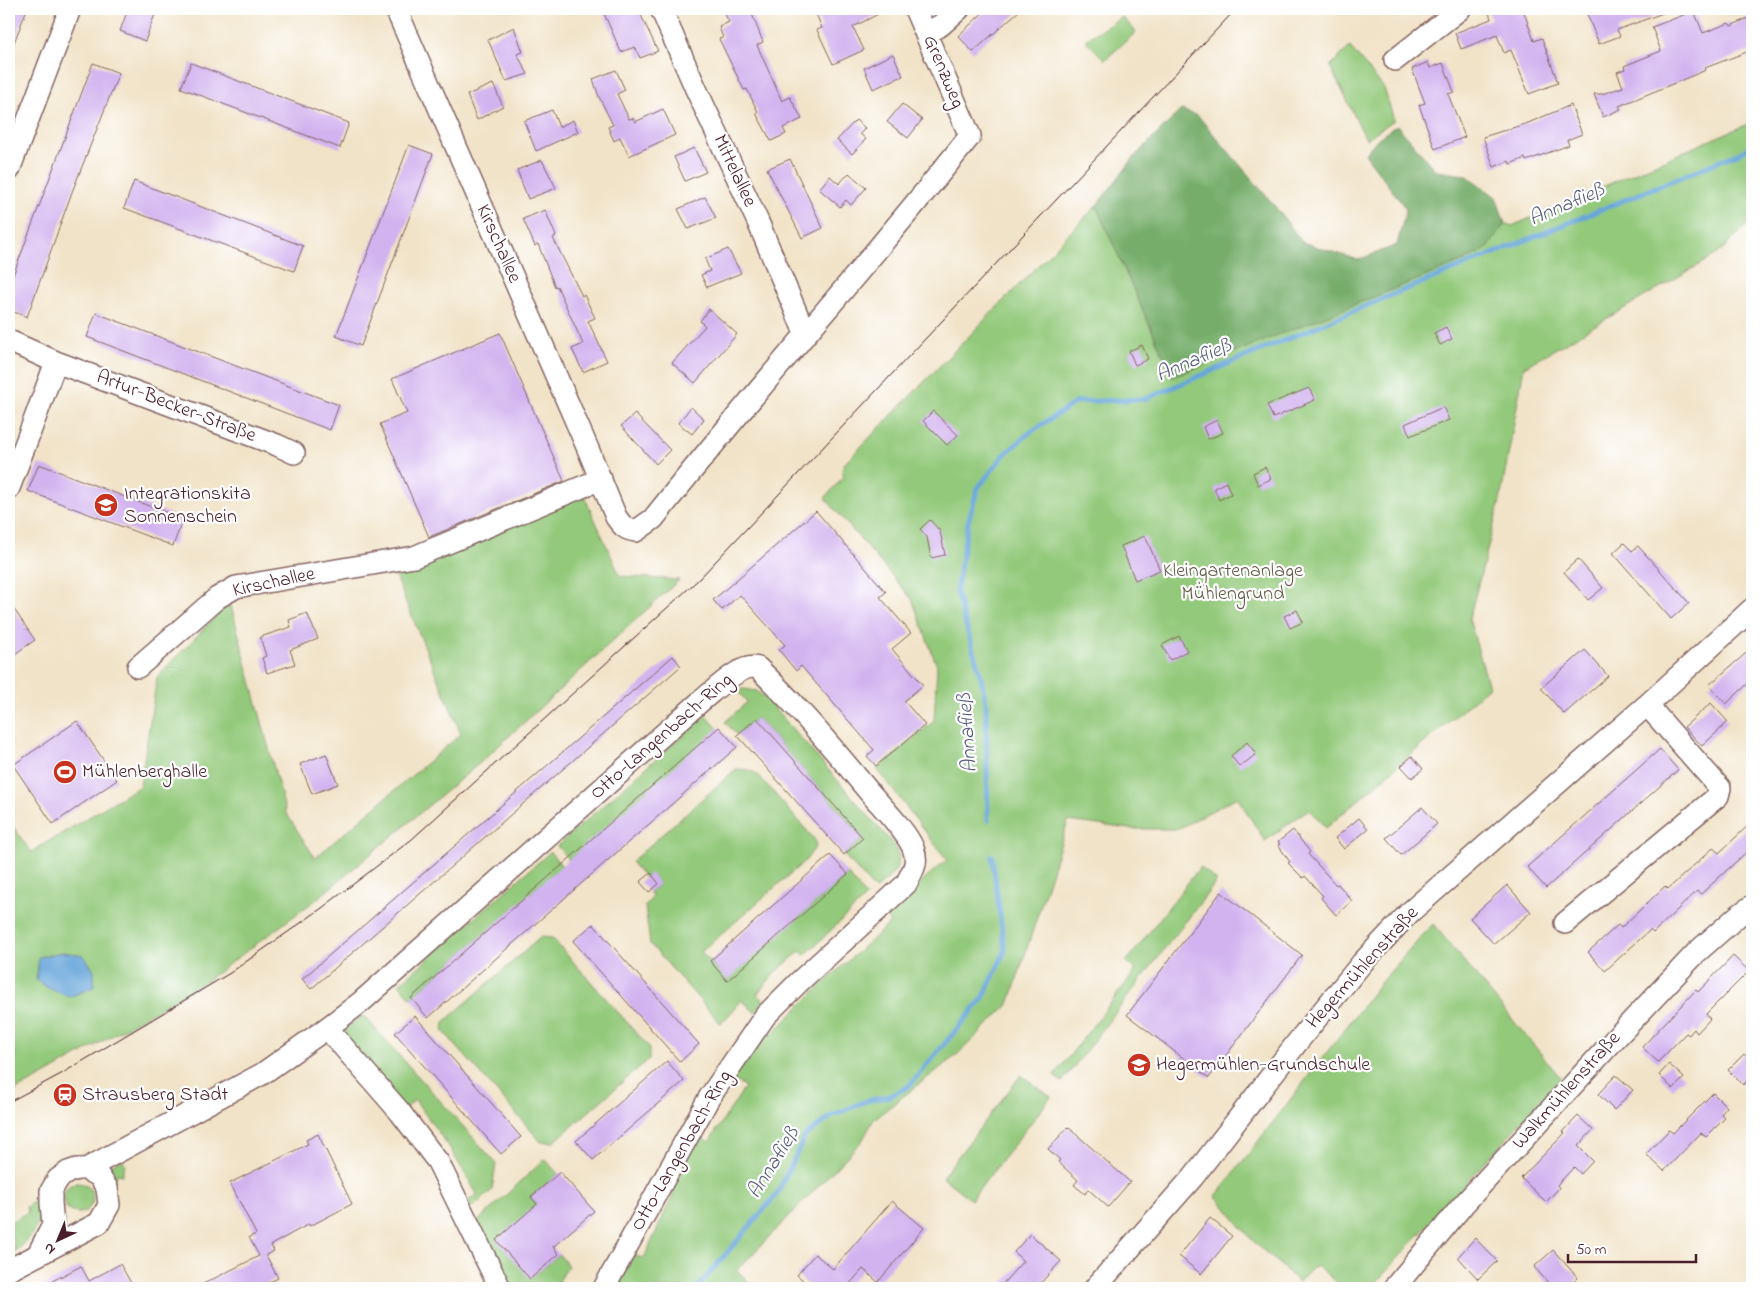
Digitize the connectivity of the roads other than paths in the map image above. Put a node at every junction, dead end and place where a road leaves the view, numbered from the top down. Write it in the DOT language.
graph roads {
  1 [pos="70,9"];
  2 [pos="396,9"];
  3 [pos="661,9"];
  4 [pos="915,9"];
  5 [pos="959,9"];
  6 [pos="1460,9"];
  7 [pos="926,33"];
  8 [pos="1395,60"];
  9 [pos="9,170"];
  10 [pos="805,333"];
  11 [pos="9,341"];
  12 [pos="56,362"];
  13 [pos="294,453"];
  14 [pos="601,479"];
  15 [pos="9,488"];
  16 [pos="1752,609"];
  17 [pos="138,667"];
  18 [pos="1647,705"];
  19 [pos="1752,906"];
  20 [pos="1565,923"];
  21 [pos="327,1028"];
  22 [pos="86,1169"];
  23 [pos="38,1254"];
  24 [pos="9,1270"];
  25 [pos="500,1288"];
  26 [pos="604,1288"];
  27 [pos="1095,1288"];
  28 [pos="1394,1288"];
  1 -- 9 [label="street"];
  2 -- 14 [label="street, Kirschallee"];
  3 -- 10 [label="street, Mittelallee"];
  4 -- 7 [label="street, Grenzweg"];
  5 -- 7 [label="street"];
  6 -- 8 [label="street"];
  7 -- 10 [label="street, Grenzweg"];
  10 -- 14 [label="street, Kirschallee"];
  11 -- 12 [label="street, Artur-Becker-Straße"];
  12 -- 13 [label="street, Artur-Becker-Straße"];
  12 -- 15 [label="street"];
  14 -- 17 [label="street, Kirschallee"];
  16 -- 18 [label="street, Hegermühlenstraße"];
  18 -- 20 [label="street"];
  18 -- 27 [label="street, Hegermühlenstraße"];
  19 -- 28 [label="street, Walkmühlenstraße"];
  21 -- 22 [label="street"];
  21 -- 25 [label="street"];
  21 -- 26 [label="street, Otto-Langenbach-Ring"];
  22 -- 23 [label="street"];
  22 -- 23 [label="street"];
  23 -- 24 [label="street"];
}
